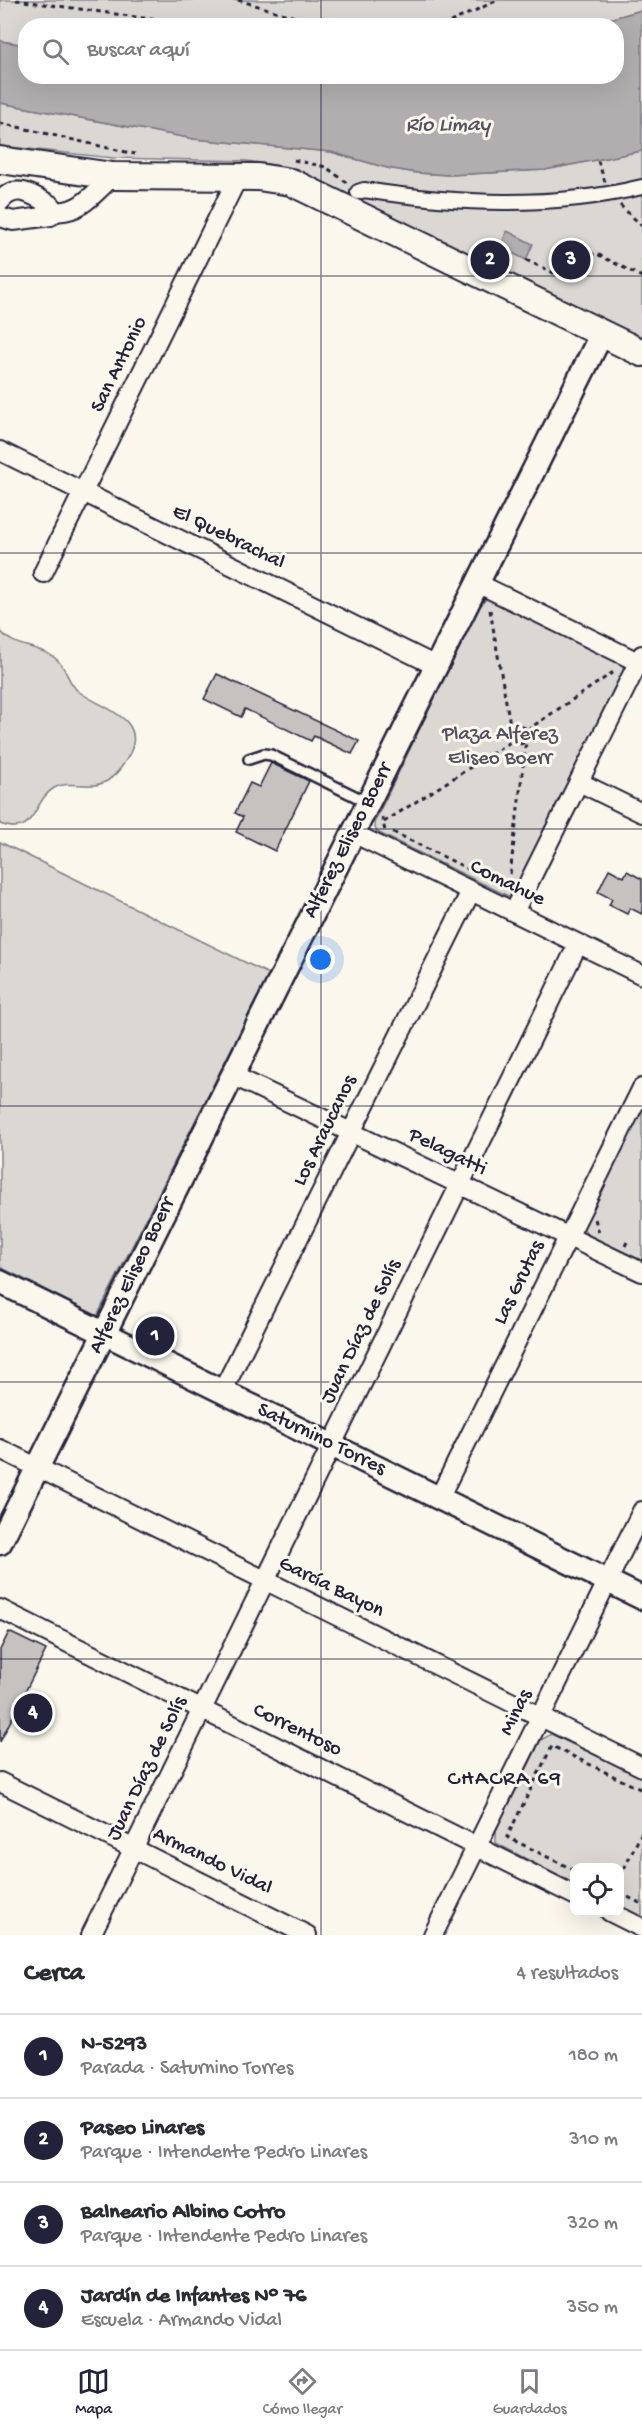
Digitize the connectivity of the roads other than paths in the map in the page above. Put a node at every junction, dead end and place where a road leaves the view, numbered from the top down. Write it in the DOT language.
graph roads {
  1 [pos="0,160"];
  2 [pos="113,176"];
  3 [pos="238,177"];
  4 [pos="0,179"];
  5 [pos="642,187"];
  6 [pos="16,190"];
  7 [pos="358,192"];
  8 [pos="0,202"];
  9 [pos="54,211"];
  10 [pos="0,217"];
  11 [pos="602,333"];
  12 [pos="642,353"];
  13 [pos="0,451"];
  14 [pos="83,492"];
  15 [pos="43,573"];
  16 [pos="477,583"];
  17 [pos="641,660"];
  18 [pos="436,666"];
  19 [pos="249,759"];
  20 [pos="579,782"];
  21 [pos="378,804"];
  22 [pos="642,813"];
  23 [pos="353,833"];
  24 [pos="471,891"];
  25 [pos="514,912"];
  26 [pos="578,944"];
  27 [pos="642,975"];
  28 [pos="232,1075"];
  29 [pos="642,1088"];
  30 [pos="351,1132"];
  31 [pos="460,1184"];
  32 [pos="568,1237"];
  33 [pos="642,1272"];
  34 [pos="0,1282"];
  35 [pos="104,1334"];
  36 [pos="222,1392"];
  37 [pos="331,1445"];
  38 [pos="0,1449"];
  39 [pos="37,1468"];
  40 [pos="439,1498"];
  41 [pos="642,1511"];
  42 [pos="0,1543"];
  43 [pos="265,1580"];
  44 [pos="608,1581"];
  45 [pos="642,1598"];
  46 [pos="0,1608"];
  47 [pos="202,1709"];
  48 [pos="540,1716"];
  49 [pos="642,1767"];
  50 [pos="0,1782"];
  51 [pos="477,1846"];
  52 [pos="134,1848"];
  53 [pos="570,1893"];
  54 [pos="620,1917"];
  55 [pos="642,1928"];
  56 [pos="91,1935"];
  57 [pos="308,1935"];
  58 [pos="432,1935"];
  1 -- 2 [label="main road"];
  2 -- 3 [label="main road"];
  2 -- 9 [label="street"];
  3 -- 11 [label="main road"];
  3 -- 14 [label="street, San Antonio"];
  4 -- 6 [label="street"];
  5 -- 7 [label="street"];
  6 -- 8 [label="street"];
  6 -- 9 [label="street"];
  9 -- 10 [label="street"];
  11 -- 12 [label="main road"];
  11 -- 16 [label="street, Alferez Eliseo Boerr"];
  13 -- 14 [label="street, El Quebrachal"];
  14 -- 15 [label="street, San Antonio"];
  14 -- 18 [label="street, El Quebrachal"];
  16 -- 17 [label="street"];
  16 -- 18 [label="street, Alferez Eliseo Boerr"];
  17 -- 20 [label="street"];
  18 -- 21 [label="street, Alferez Eliseo Boerr"];
  19 -- 21 [label="lane"];
  20 -- 22 [label="street"];
  20 -- 25 [label="street"];
  21 -- 23 [label="street, Alferez Eliseo Boerr"];
  23 -- 24 [label="street, Comahue"];
  23 -- 28 [label="street, Alferez Eliseo Boerr"];
  24 -- 25 [label="street, Comahue"];
  24 -- 30 [label="street, Los Araucanos"];
  25 -- 26 [label="street, Comahue"];
  26 -- 27 [label="street, Comahue"];
  26 -- 31 [label="street, Juan Díaz de Solís"];
  28 -- 30 [label="street, Pelagatti"];
  28 -- 35 [label="street, Alferez Eliseo Boerr"];
  29 -- 32 [label="street, Las Grutas"];
  30 -- 31 [label="street, Pelagatti"];
  30 -- 36 [label="street, Los Araucanos"];
  31 -- 32 [label="street, Pelagatti"];
  31 -- 37 [label="street, Juan Díaz de Solís"];
  32 -- 33 [label="street, Pelagatti"];
  32 -- 40 [label="street, Las Grutas"];
  34 -- 35 [label="street, Saturnino Torres"];
  35 -- 36 [label="street, Saturnino Torres"];
  35 -- 39 [label="street, Alferez Eliseo Boerr"];
  36 -- 37 [label="street, Saturnino Torres"];
  37 -- 40 [label="street, Saturnino Torres"];
  37 -- 43 [label="street, Juan Díaz de Solís"];
  38 -- 39 [label="street, García Bayon"];
  39 -- 42 [label="street, Alferez Eliseo Boerr"];
  39 -- 43 [label="street, García Bayon"];
  40 -- 44 [label="street, Saturnino Torres"];
  41 -- 44 [label="street, Minas"];
  43 -- 47 [label="street, Juan Díaz de Solís"];
  43 -- 48 [label="street, García Bayon"];
  44 -- 45 [label="street, Saturnino Torres"];
  44 -- 48 [label="street, Minas"];
  46 -- 47 [label="street, Correntoso"];
  47 -- 51 [label="street, Correntoso"];
  47 -- 52 [label="street, Juan Díaz de Solís"];
  48 -- 49 [label="street, García Bayon"];
  48 -- 51 [label="street, Minas"];
  50 -- 52 [label="street, Armando Vidal"];
  51 -- 53 [label="street, Correntoso"];
  51 -- 58 [label="street, Minas"];
  52 -- 56 [label="street, Juan Díaz de Solís"];
  52 -- 57 [label="street, Armando Vidal"];
  54 -- 55 [label="street"];
}
